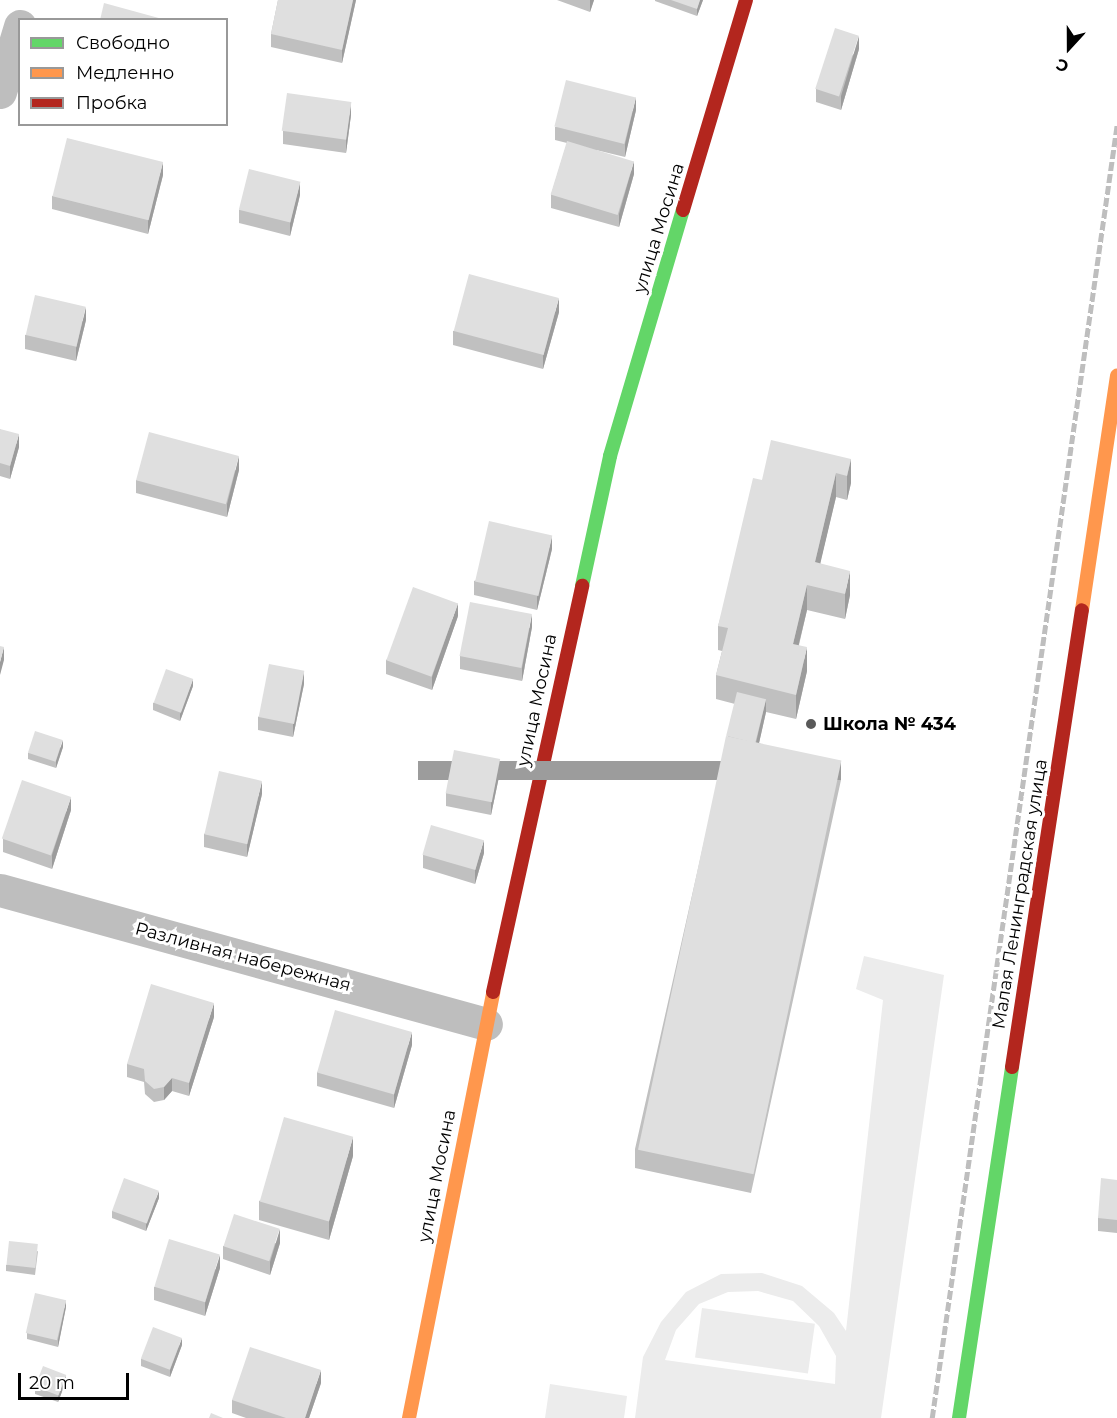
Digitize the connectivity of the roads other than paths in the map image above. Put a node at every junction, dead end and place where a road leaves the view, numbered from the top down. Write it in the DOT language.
graph roads {
  1 [pos="27,0"];
  2 [pos="746,0"];
  3 [pos="22,18"];
  4 [pos="18,33"];
  5 [pos="0,92"];
  6 [pos="1117,376"];
  7 [pos="0,890"];
  8 [pos="486,1024"];
  9 [pos="409,1418"];
  10 [pos="959,1418"];
  1 -- 3 [label="street"];
  2 -- 8 [label="street, улица Мосина"];
  4 -- 5 [label="street"];
  6 -- 10 [label="street, Малая Ленинградская улица"];
  7 -- 8 [label="street, Разливная набережная"];
  8 -- 9 [label="street, улица Мосина"];
}
